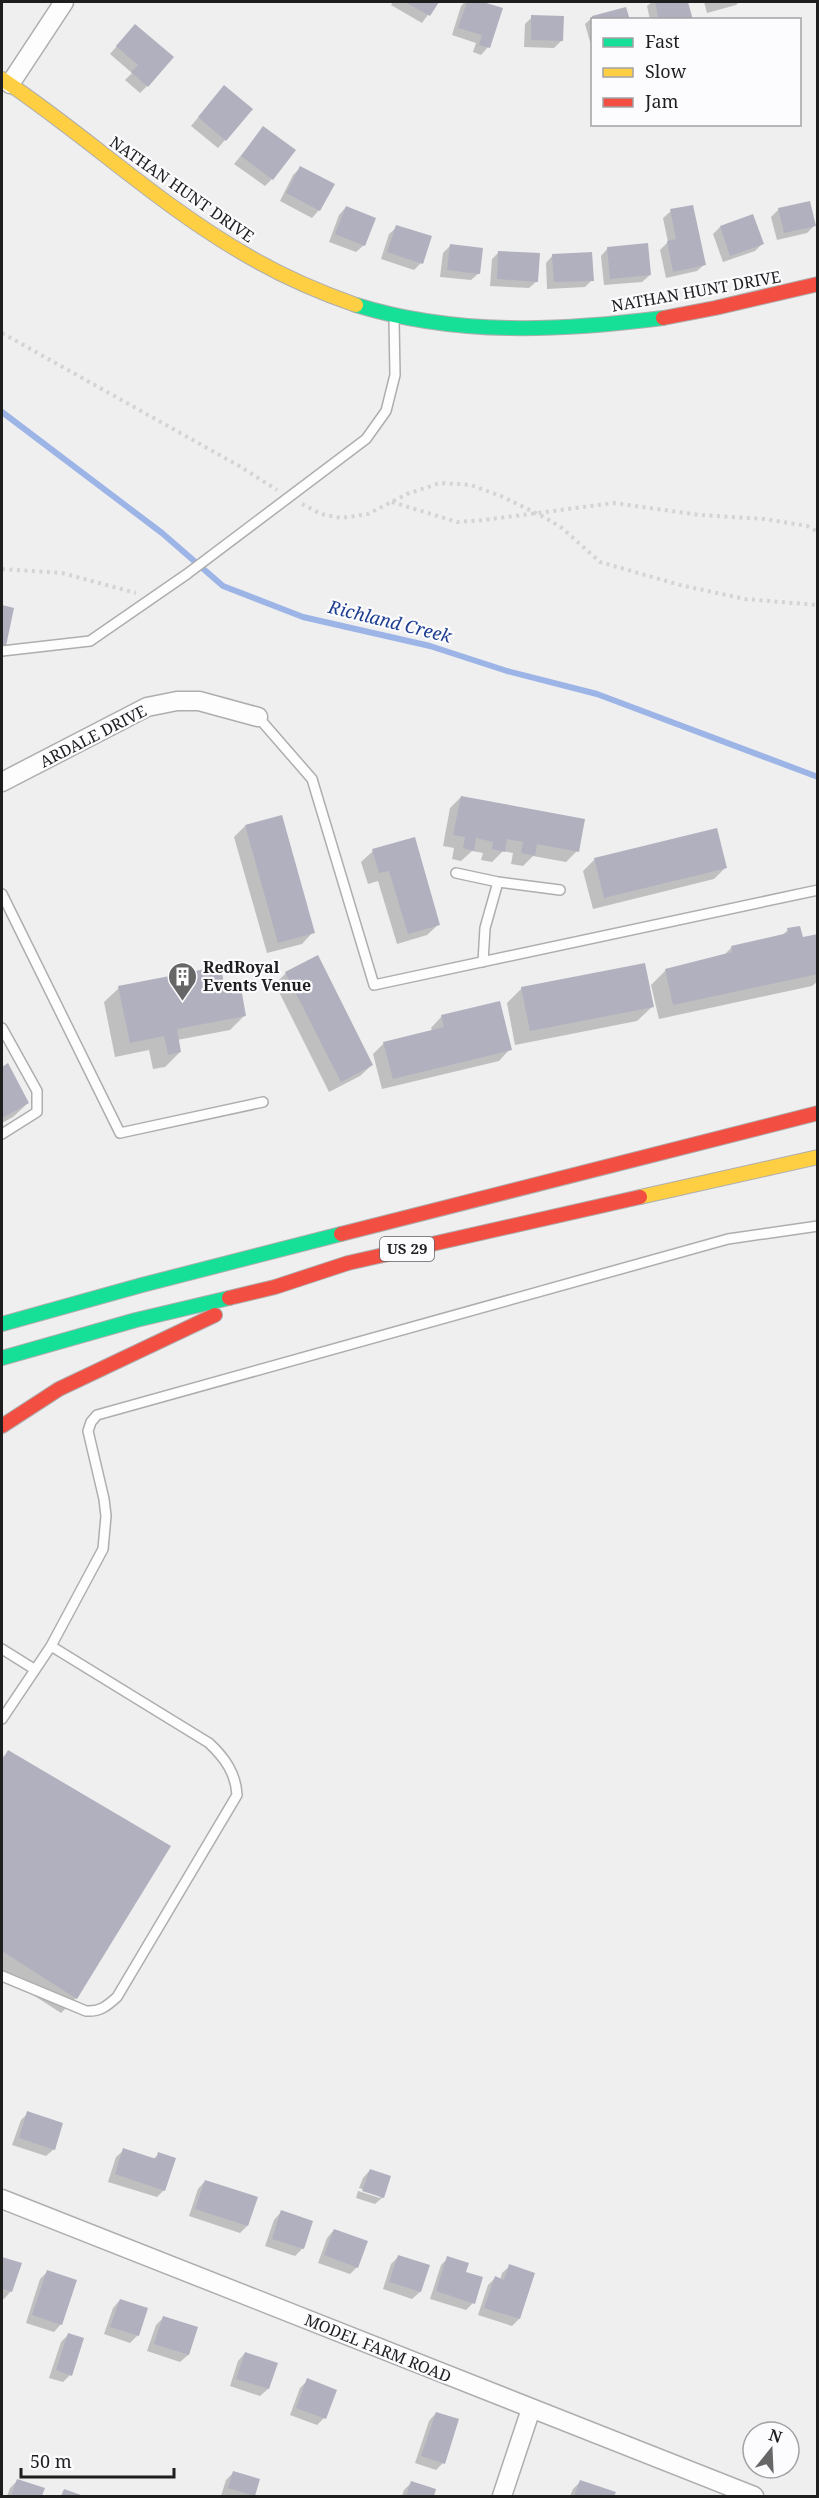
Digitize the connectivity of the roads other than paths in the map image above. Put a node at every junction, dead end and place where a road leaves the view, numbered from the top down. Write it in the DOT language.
graph roads {
  1 [pos="64,2"];
  2 [pos="6,81"];
  3 [pos="818,284"];
  4 [pos="394,315"];
  5 [pos="2,651"];
  6 [pos="258,717"];
  7 [pos="2,782"];
  8 [pos="456,873"];
  9 [pos="498,882"];
  10 [pos="560,890"];
  11 [pos="818,890"];
  12 [pos="2,894"];
  13 [pos="483,962"];
  14 [pos="2,1028"];
  15 [pos="263,1102"];
  16 [pos="818,1113"];
  17 [pos="2,1134"];
  18 [pos="818,1157"];
  19 [pos="818,1226"];
  20 [pos="142,1285"];
  21 [pos="275,1287"];
  22 [pos="76,1288"];
  23 [pos="2,1324"];
  24 [pos="2,1358"];
  25 [pos="2,1426"];
  26 [pos="51,1646"];
  27 [pos="2,1649"];
  28 [pos="34,1669"];
  29 [pos="2,1719"];
  30 [pos="2,1976"];
  31 [pos="2,2199"];
  32 [pos="531,2409"];
  33 [pos="501,2496"];
  34 [pos="754,2496"];
  1 -- 2 [label="street"];
  2 -- 4 [label="main road, NATHAN HUNT DRIVE"];
  3 -- 4 [label="main road, NATHAN HUNT DRIVE"];
  4 -- 5 [label="lane"];
  6 -- 7 [label="street, ARDALE DRIVE"];
  6 -- 13 [label="lane"];
  8 -- 9 [label="lane"];
  9 -- 10 [label="lane"];
  9 -- 13 [label="lane"];
  11 -- 13 [label="lane"];
  12 -- 15 [label="lane"];
  14 -- 17 [label="lane"];
  16 -- 20 [label="main road, US 29"];
  18 -- 21 [label="main road, US 29"];
  19 -- 26 [label="lane"];
  20 -- 22 [label="main road"];
  20 -- 23 [label="main road, US 29"];
  21 -- 24 [label="main road, US 29"];
  21 -- 25 [label="main road"];
  26 -- 28 [label="lane"];
  26 -- 30 [label="lane"];
  27 -- 28 [label="lane"];
  28 -- 29 [label="lane"];
  31 -- 32 [label="street, MODEL FARM ROAD"];
  32 -- 33 [label="street"];
  32 -- 34 [label="street, MODEL FARM ROAD"];
}
